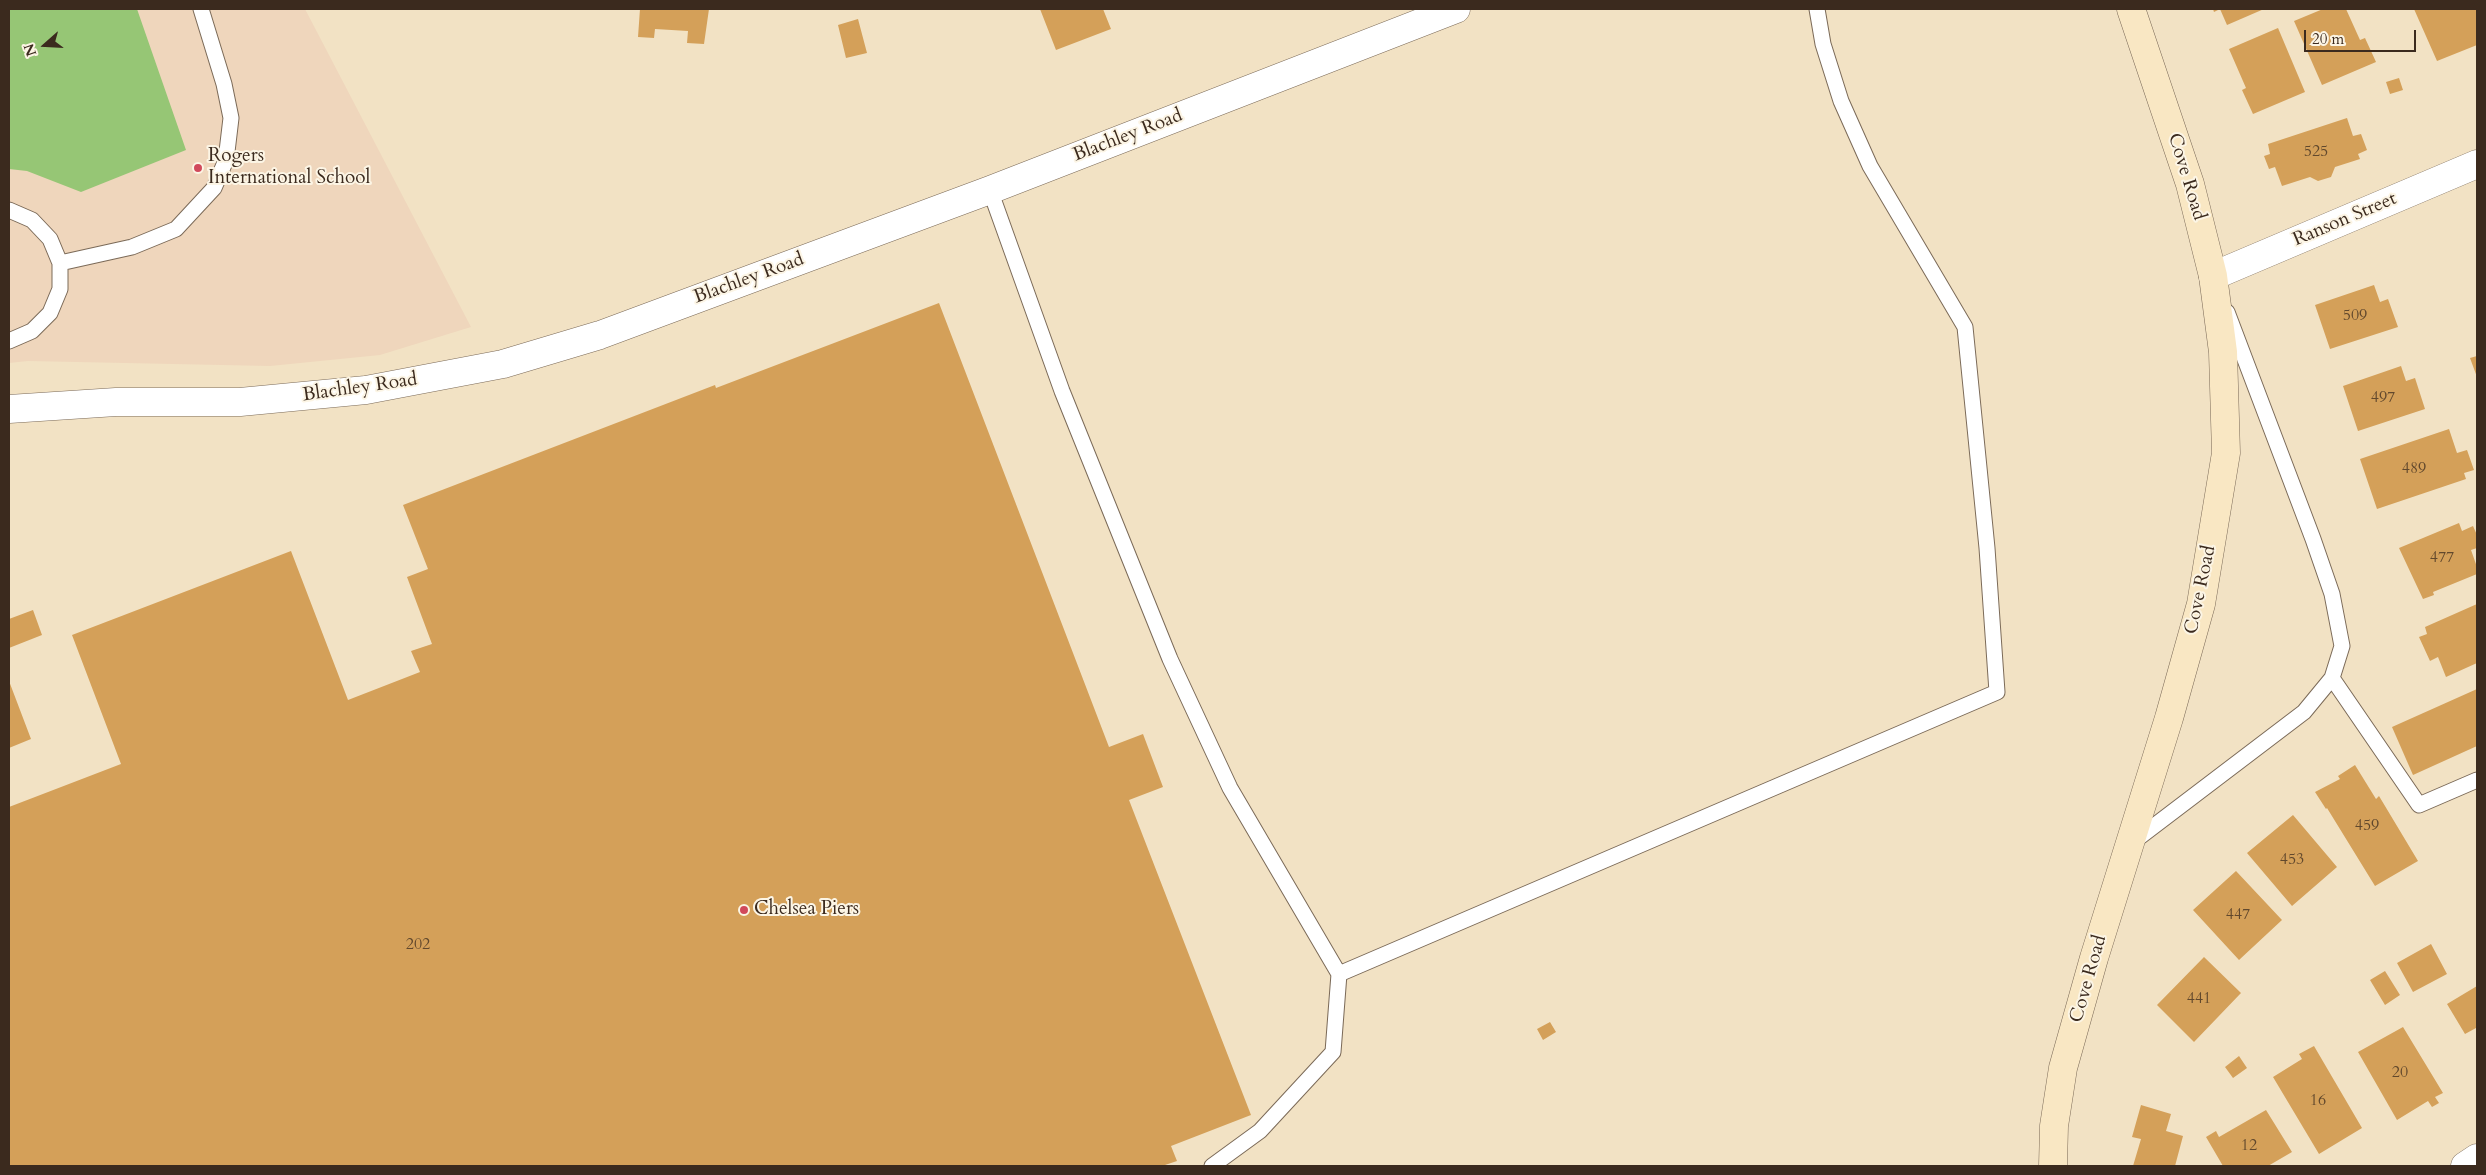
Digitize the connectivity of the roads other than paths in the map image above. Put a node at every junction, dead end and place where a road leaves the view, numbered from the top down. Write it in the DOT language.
graph roads {
  1 [pos="201,9"];
  2 [pos="1456,9"];
  3 [pos="1817,9"];
  4 [pos="2132,9"];
  5 [pos="2477,164"];
  6 [pos="990,190"];
  7 [pos="9,210"];
  8 [pos="60,263"];
  9 [pos="2213,276"];
  10 [pos="9,341"];
  11 [pos="9,409"];
  12 [pos="2332,678"];
  13 [pos="2477,780"];
  14 [pos="2130,844"];
  15 [pos="1339,974"];
  16 [pos="2477,1158"];
  17 [pos="1212,1166"];
  18 [pos="2054,1166"];
  19 [pos="2465,1166"];
  1 -- 8 [label="lane"];
  2 -- 6 [label="street, Blachley Road"];
  3 -- 15 [label="lane"];
  4 -- 9 [label="main road, Cove Road"];
  5 -- 9 [label="street, Ranson Street"];
  6 -- 11 [label="street, Blachley Road"];
  6 -- 15 [label="lane"];
  7 -- 8 [label="lane"];
  8 -- 10 [label="lane"];
  9 -- 12 [label="lane"];
  9 -- 14 [label="main road, Cove Road"];
  12 -- 13 [label="lane"];
  12 -- 14 [label="lane"];
  14 -- 18 [label="main road, Cove Road"];
  15 -- 17 [label="lane"];
  16 -- 19 [label="street"];
}
